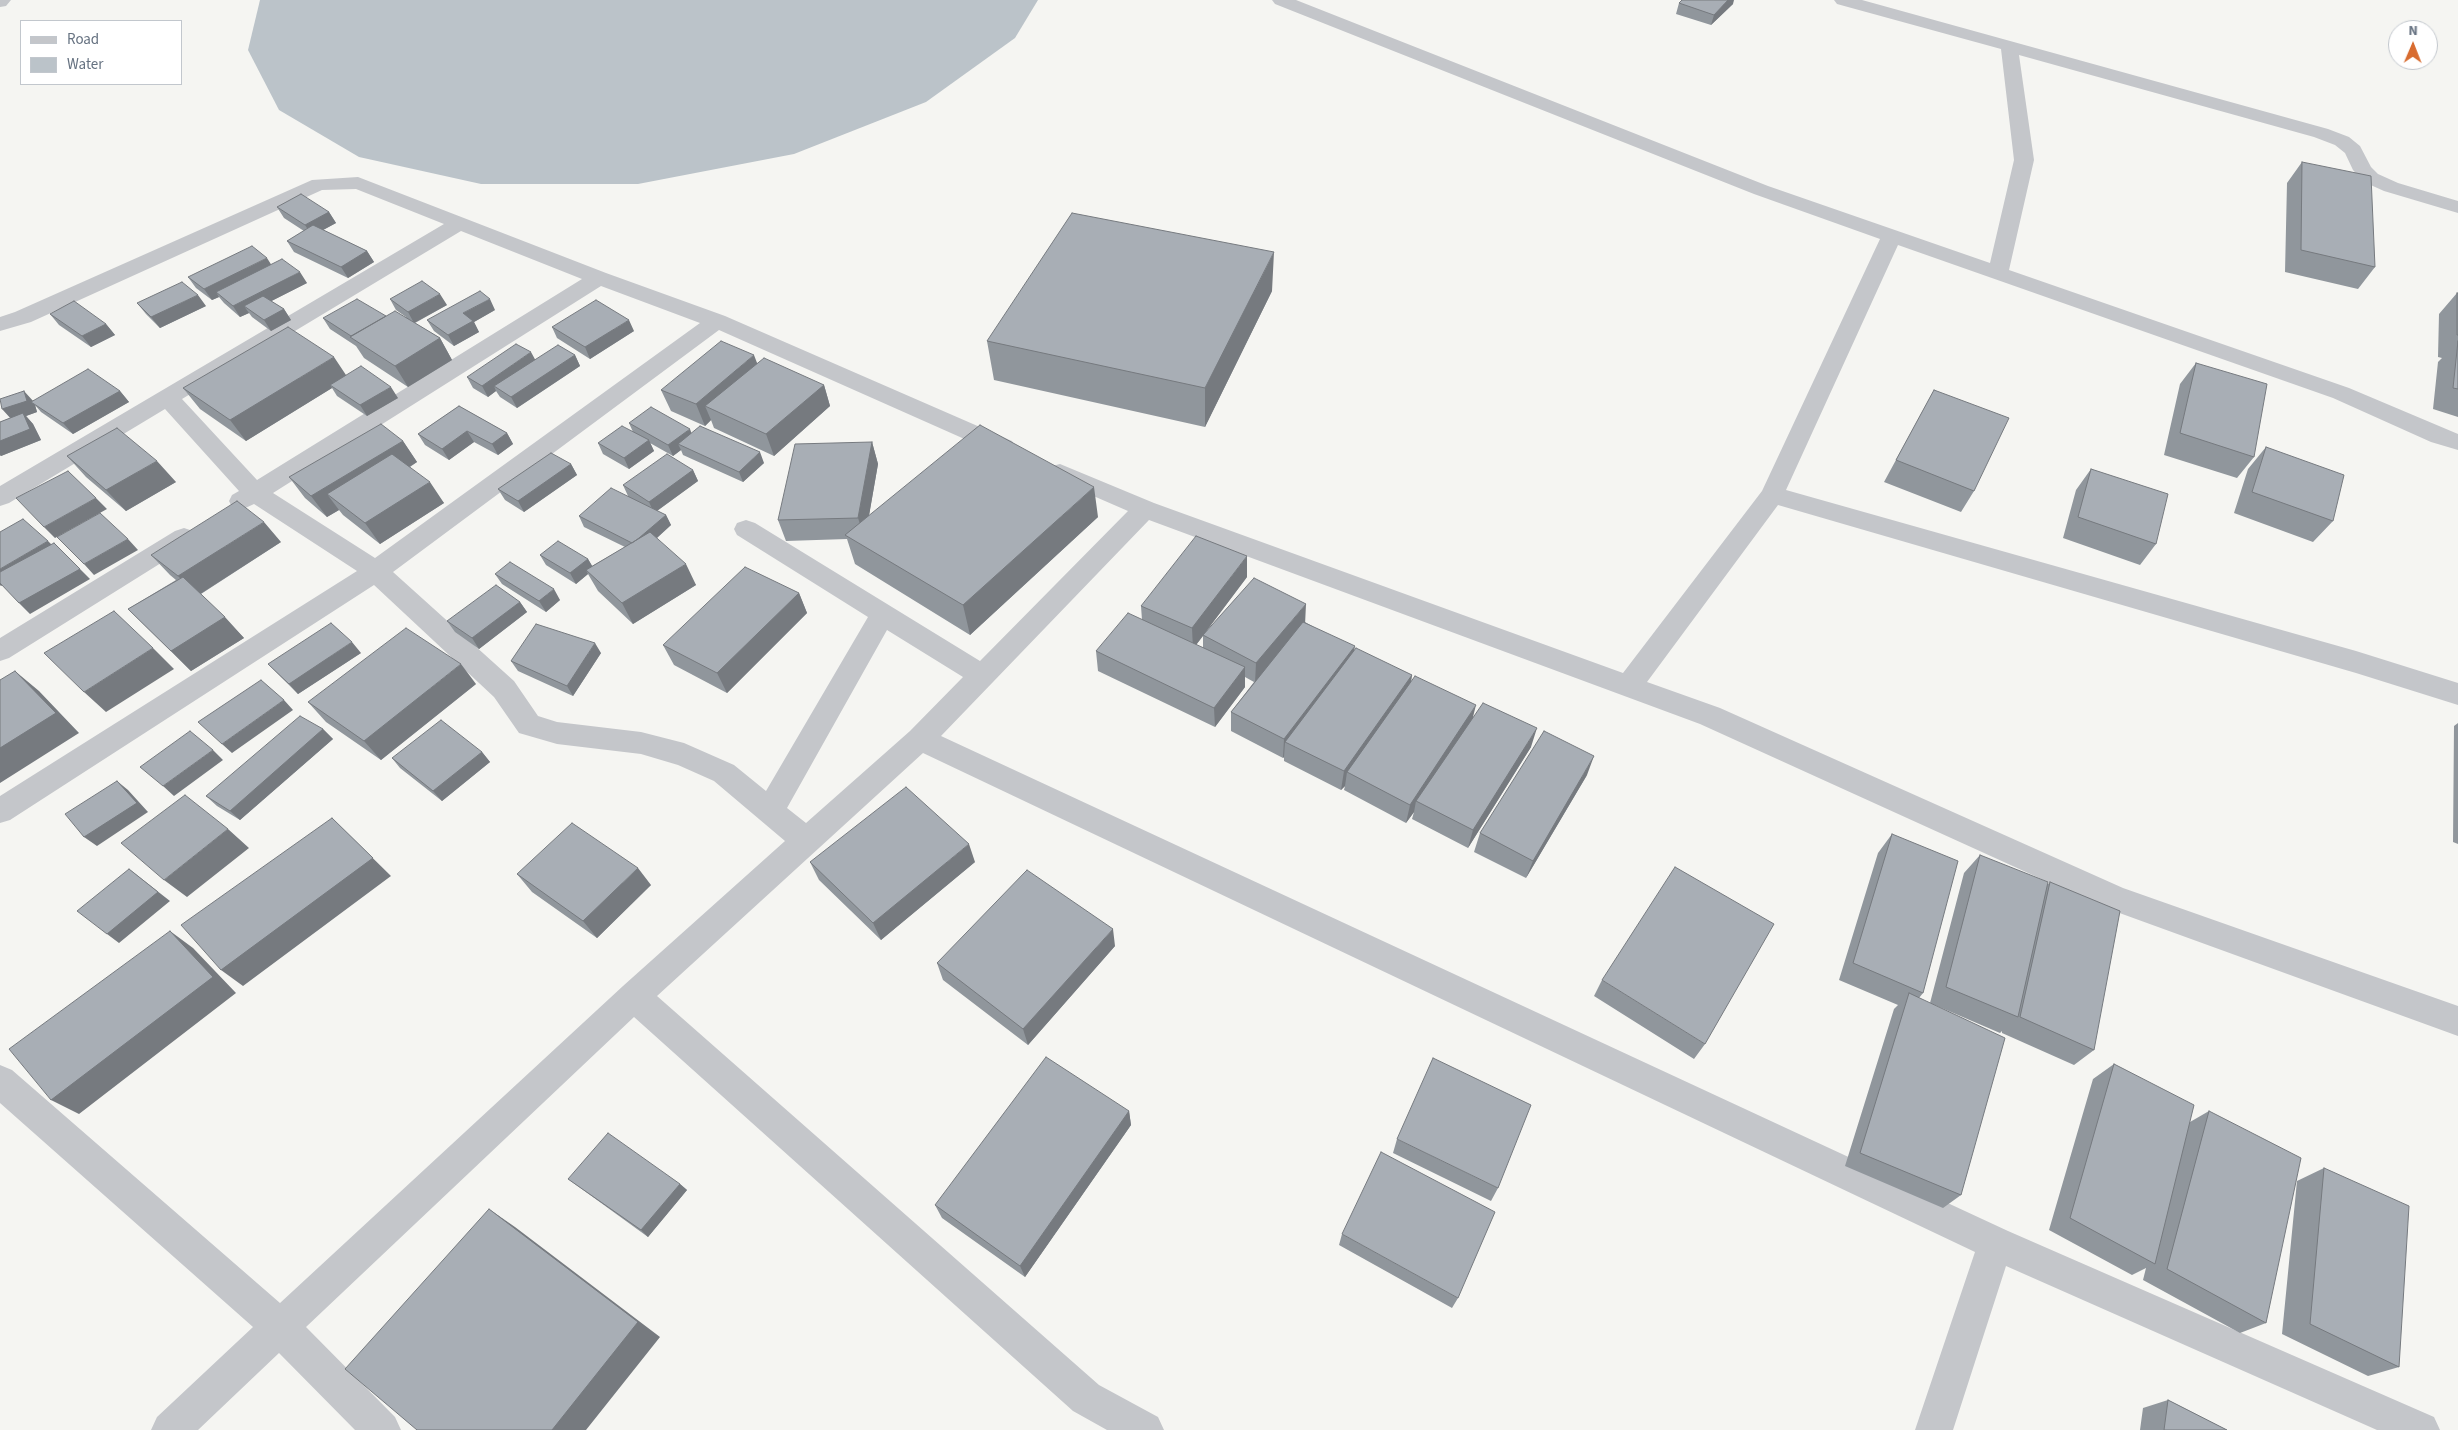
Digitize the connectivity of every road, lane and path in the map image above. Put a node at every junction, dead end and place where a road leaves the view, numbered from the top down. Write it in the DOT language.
graph roads {
  1 [pos="1281,0"];
  2 [pos="1843,0"];
  3 [pos="2009,46"];
  4 [pos="2458,207"];
  5 [pos="460,223"];
  6 [pos="1892,236"];
  7 [pos="1998,273"];
  8 [pos="599,278"];
  9 [pos="718,321"];
  10 [pos="0,324"];
  11 [pos="168,398"];
  12 [pos="2458,442"];
  13 [pos="255,493"];
  14 [pos="1772,495"];
  15 [pos="0,497"];
  16 [pos="1145,509"];
  17 [pos="746,529"];
  18 [pos="376,572"];
  19 [pos="883,614"];
  20 [pos="0,651"];
  21 [pos="981,675"];
  22 [pos="1628,686"];
  23 [pos="2458,694"];
  24 [pos="920,738"];
  25 [pos="0,811"];
  26 [pos="770,811"];
  27 [pos="806,842"];
  28 [pos="634,996"];
  29 [pos="2458,1021"];
  30 [pos="0,1081"];
  31 [pos="1996,1242"];
  32 [pos="280,1327"];
  33 [pos="170,1430"];
  34 [pos="382,1430"];
  35 [pos="1145,1430"];
  36 [pos="1934,1430"];
  37 [pos="2421,1430"];
  1 -- 6 [label="street"];
  2 -- 3 [label="street"];
  3 -- 4 [label="street"];
  3 -- 7 [label="street"];
  5 -- 8 [label="street"];
  5 -- 10 [label="street"];
  5 -- 11 [label="street"];
  6 -- 7 [label="street"];
  6 -- 14 [label="street"];
  7 -- 12 [label="street"];
  8 -- 9 [label="street"];
  8 -- 13 [label="street"];
  9 -- 16 [label="street"];
  9 -- 18 [label="street"];
  11 -- 13 [label="street"];
  11 -- 15 [label="street"];
  13 -- 18 [label="street"];
  13 -- 20 [label="street"];
  14 -- 22 [label="street"];
  14 -- 23 [label="street"];
  16 -- 21 [label="street"];
  16 -- 22 [label="street"];
  17 -- 19 [label="street"];
  18 -- 25 [label="street"];
  18 -- 26 [label="street"];
  19 -- 21 [label="street"];
  19 -- 26 [label="street"];
  21 -- 24 [label="street"];
  22 -- 29 [label="street"];
  24 -- 27 [label="street"];
  24 -- 31 [label="street"];
  26 -- 27 [label="street"];
  27 -- 28 [label="street"];
  28 -- 32 [label="street"];
  28 -- 35 [label="street"];
  30 -- 32 [label="street"];
  31 -- 36 [label="street"];
  31 -- 37 [label="street"];
  32 -- 33 [label="street"];
  32 -- 34 [label="street"];
}
